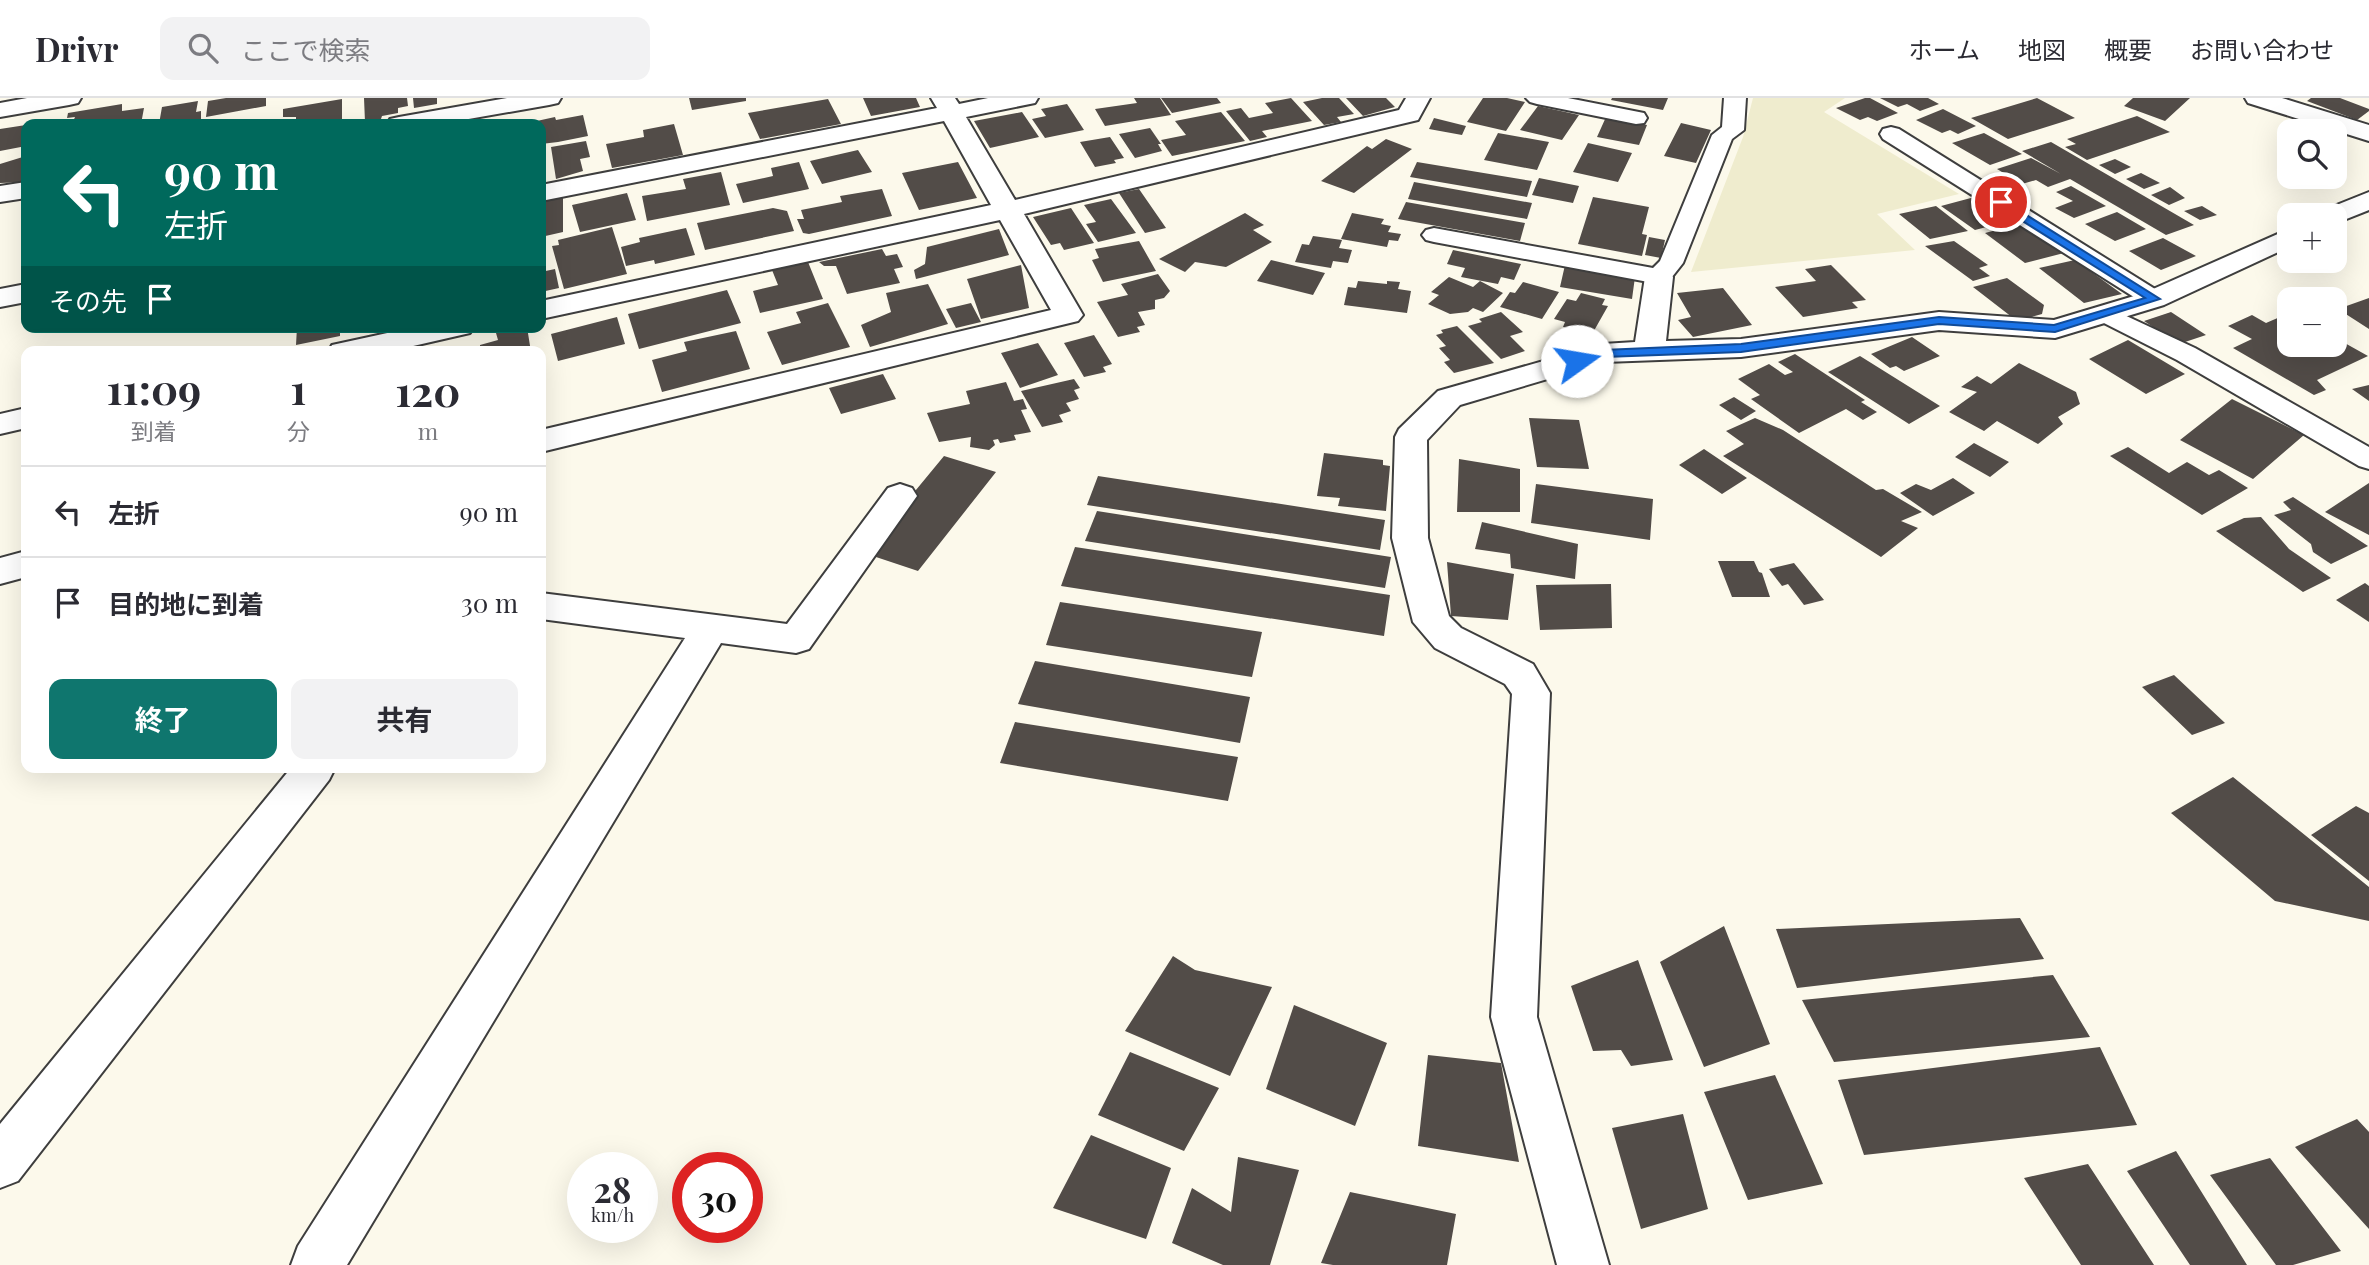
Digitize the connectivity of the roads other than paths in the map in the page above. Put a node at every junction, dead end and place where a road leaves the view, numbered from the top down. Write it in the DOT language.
graph roads {
  1 [pos="69,98"];
  2 [pos="549,98"];
  3 [pos="1026,98"];
  4 [pos="1418,98"];
  5 [pos="1537,98"];
  6 [pos="1735,98"];
  7 [pos="2260,98"];
  8 [pos="947,105"];
  9 [pos="0,110"];
  10 [pos="1636,118"];
  11 [pos="429,119"];
  12 [pos="2369,132"];
  13 [pos="1891,134"];
  14 [pos="21,191"];
  15 [pos="546,192"];
  16 [pos="0,194"];
  17 [pos="2369,200"];
  18 [pos="1008,210"];
  19 [pos="2347,210"];
  20 [pos="1434,235"];
  21 [pos="2277,243"];
  22 [pos="1659,277"];
  23 [pos="21,294"];
  24 [pos="0,298"];
  25 [pos="2154,299"];
  26 [pos="546,309"];
  27 [pos="2105,314"];
  28 [pos="431,333"];
  29 [pos="370,346"];
  30 [pos="1649,352"];
  31 [pos="21,419"];
  32 [pos="0,424"];
  33 [pos="546,440"];
  34 [pos="2369,459"];
  35 [pos="900,496"];
  36 [pos="21,566"];
  37 [pos="0,571"];
  38 [pos="546,607"];
  39 [pos="709,629"];
  40 [pos="311,773"];
  41 [pos="0,1163"];
  42 [pos="317,1265"];
  43 [pos="1583,1265"];
  1 -- 9 [label="street"];
  2 -- 11 [label="street"];
  3 -- 8 [label="street"];
  4 -- 18 [label="street"];
  5 -- 10 [label="lane"];
  6 -- 22 [label="lane"];
  7 -- 12 [label="street"];
  8 -- 15 [label="street"];
  8 -- 18 [label="street"];
  13 -- 25 [label="lane"];
  14 -- 16 [label="street"];
  17 -- 19 [label="street"];
  18 -- 26 [label="street"];
  18 -- 33 [label="street"];
  20 -- 22 [label="lane"];
  21 -- 25 [label="street"];
  22 -- 30 [label="street"];
  23 -- 24 [label="street"];
  25 -- 27 [label="street"];
  27 -- 30 [label="street"];
  27 -- 34 [label="lane"];
  28 -- 29 [label="street"];
  30 -- 43 [label="street"];
  31 -- 32 [label="street"];
  35 -- 39 [label="street"];
  36 -- 37 [label="street"];
  38 -- 39 [label="street"];
  39 -- 42 [label="street"];
  40 -- 41 [label="street"];
}
